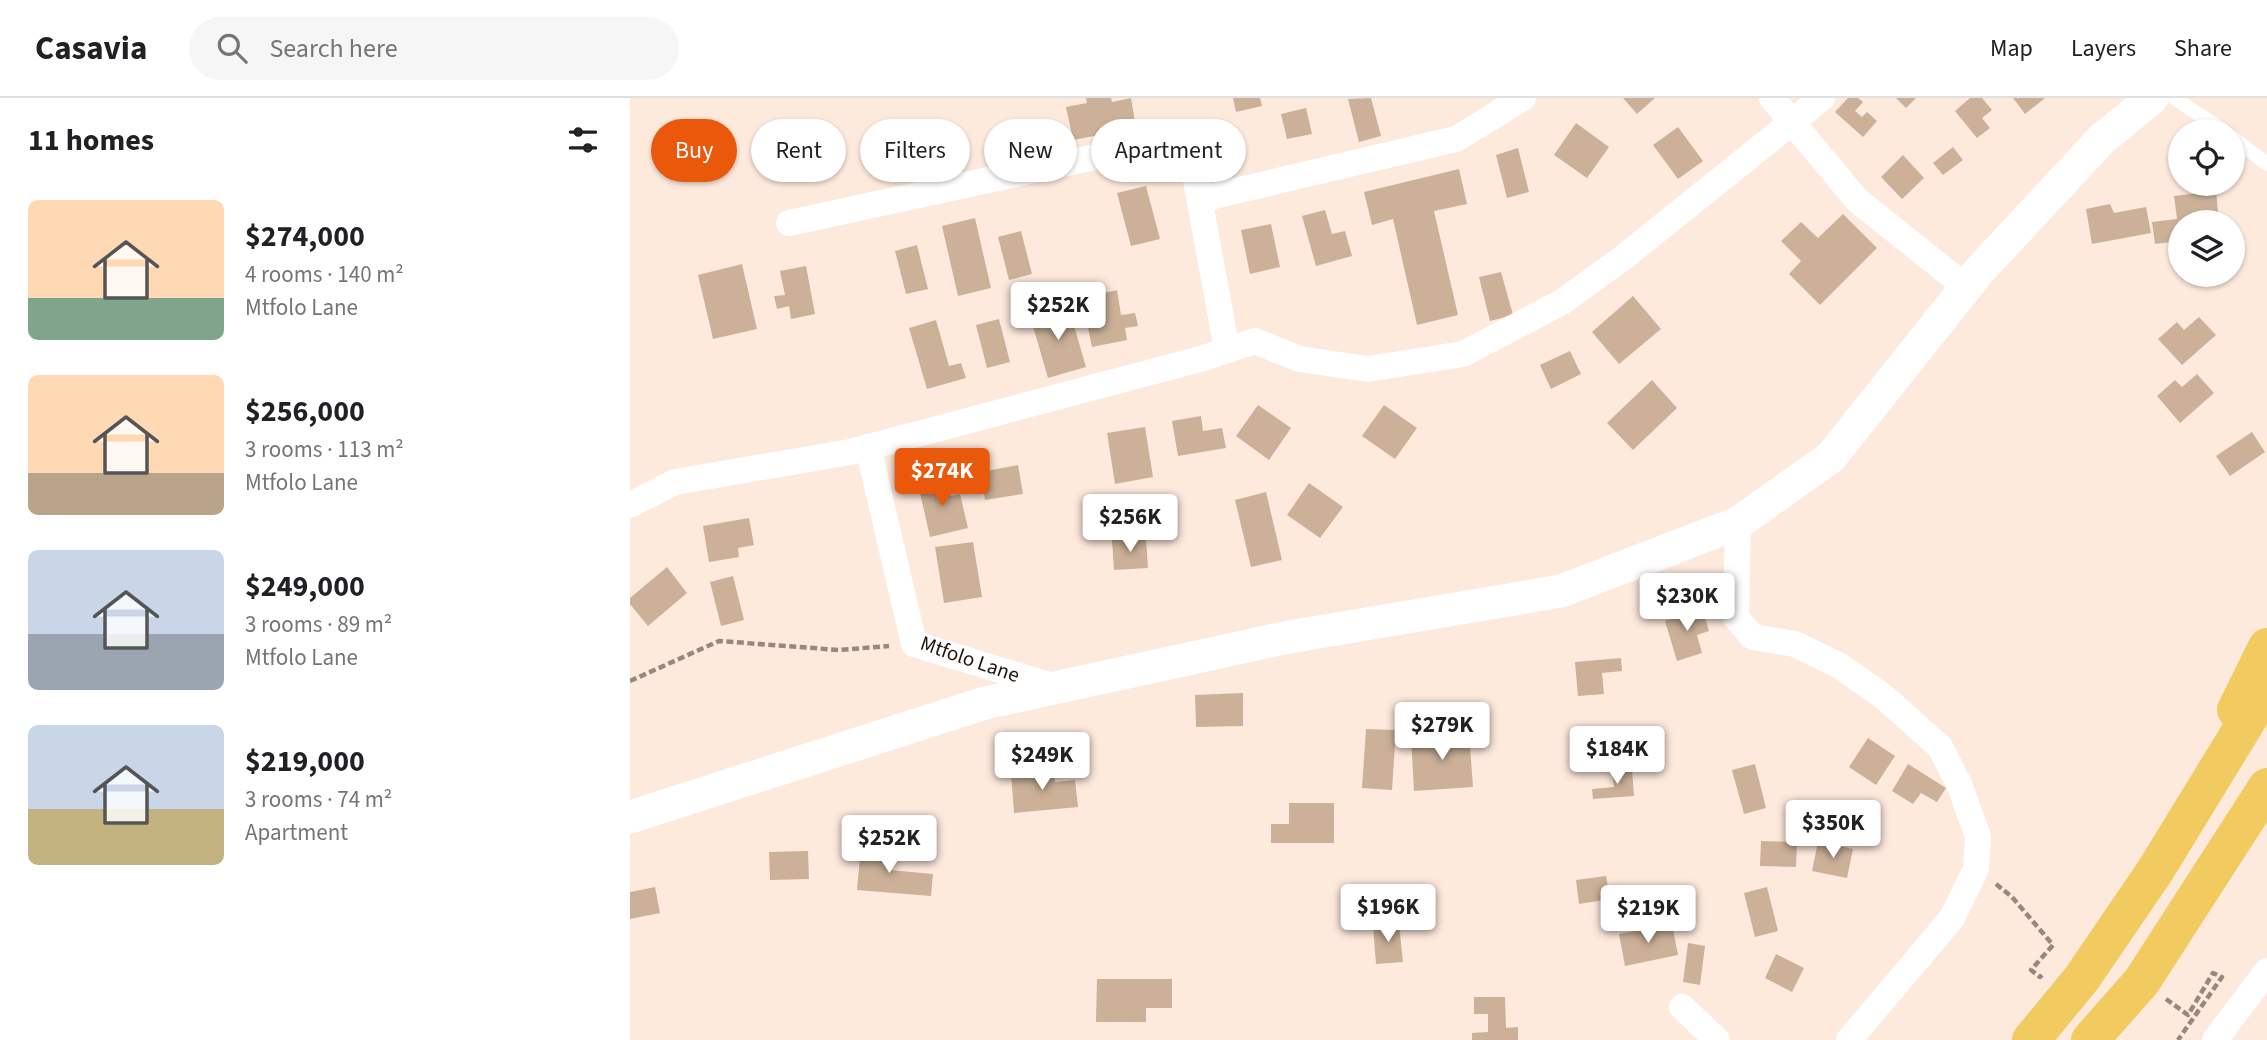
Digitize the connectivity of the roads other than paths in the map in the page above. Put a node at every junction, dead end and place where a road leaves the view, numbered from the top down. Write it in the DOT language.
graph roads {
  1 [pos="1522,98"];
  2 [pos="1772,98"];
  3 [pos="1822,98"];
  4 [pos="2152,98"];
  5 [pos="2174,98"];
  6 [pos="2206,119"];
  7 [pos="1792,123"];
  8 [pos="2245,147"];
  9 [pos="2267,164"];
  10 [pos="1200,199"];
  11 [pos="789,223"];
  12 [pos="1966,287"];
  13 [pos="1227,350"];
  14 [pos="868,447"];
  15 [pos="630,505"];
  16 [pos="1738,523"];
  17 [pos="2267,647"];
  18 [pos="1057,687"];
  19 [pos="2267,688"];
  20 [pos="2267,787"];
  21 [pos="630,817"];
  22 [pos="2155,871"];
  23 [pos="2267,971"];
  24 [pos="1682,1007"];
  25 [pos="1717,1040"];
  26 [pos="1849,1040"];
  27 [pos="2031,1040"];
  28 [pos="2090,1040"];
  29 [pos="2215,1040"];
  1 -- 10 [label="street"];
  2 -- 7 [label="street"];
  3 -- 7 [label="street"];
  4 -- 12 [label="street"];
  5 -- 6 [label="lane"];
  7 -- 12 [label="street"];
  7 -- 13 [label="street"];
  8 -- 9 [label="lane"];
  10 -- 11 [label="street"];
  10 -- 13 [label="street"];
  12 -- 16 [label="street"];
  13 -- 14 [label="street"];
  14 -- 15 [label="street"];
  14 -- 18 [label="street, Mtfolo Lane"];
  16 -- 18 [label="street"];
  16 -- 26 [label="street"];
  17 -- 22 [label="highway"];
  18 -- 21 [label="street"];
  19 -- 22 [label="highway"];
  20 -- 28 [label="highway"];
  22 -- 27 [label="highway"];
  23 -- 29 [label="street"];
  24 -- 25 [label="street"];
}
